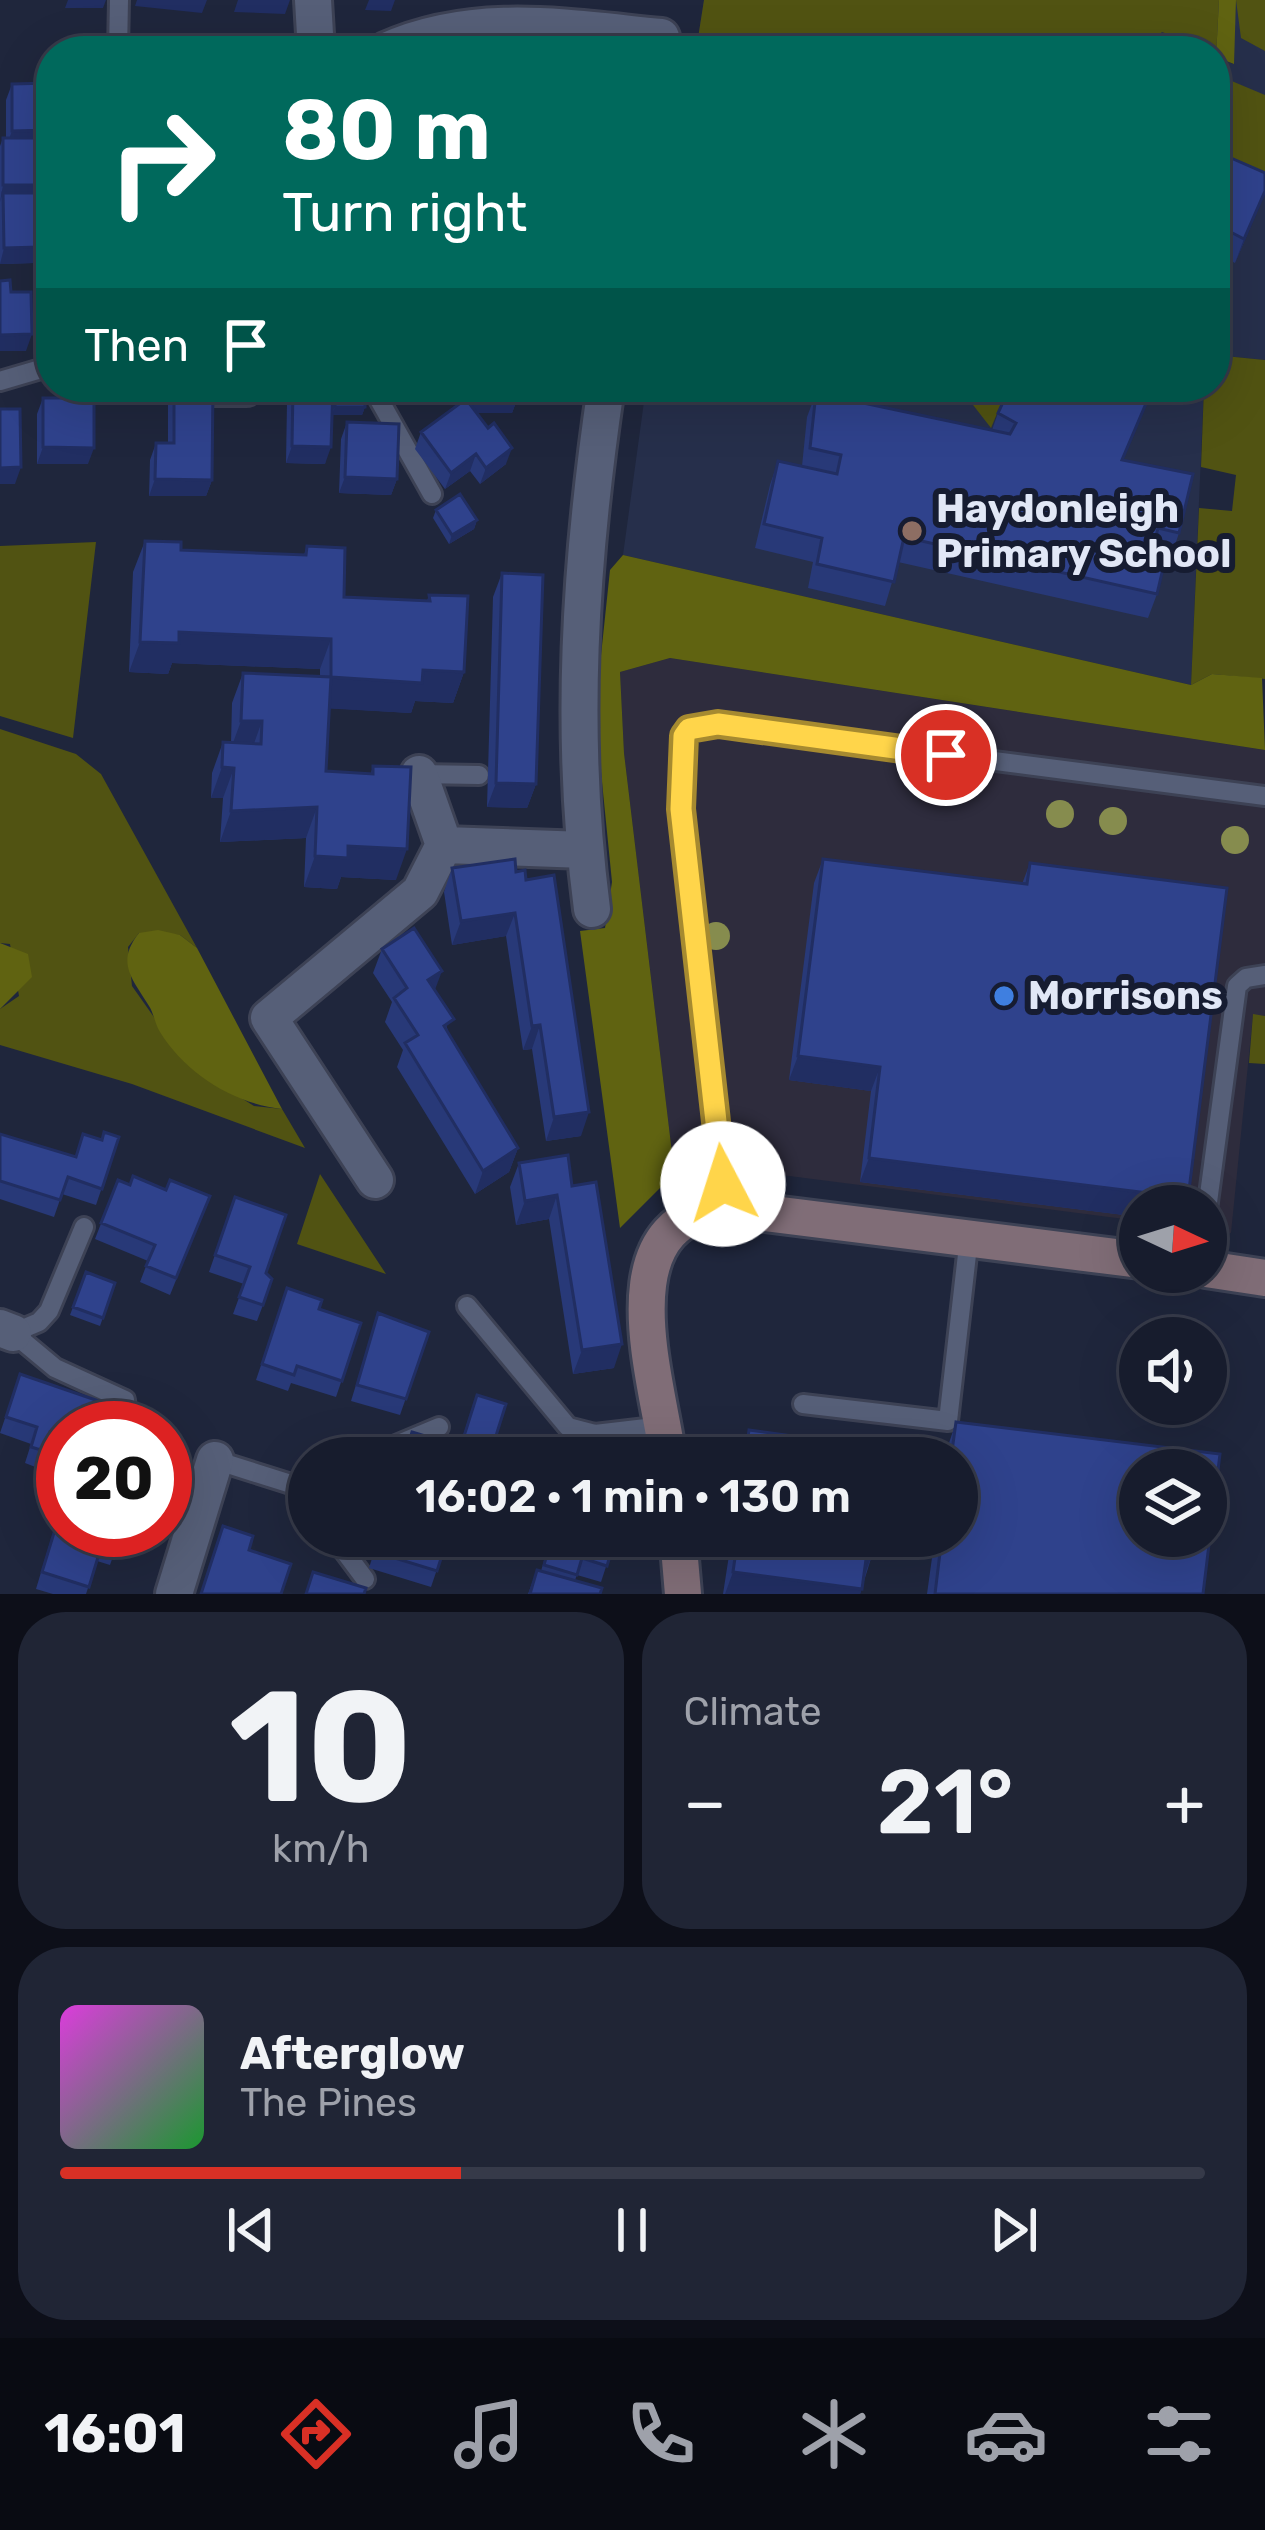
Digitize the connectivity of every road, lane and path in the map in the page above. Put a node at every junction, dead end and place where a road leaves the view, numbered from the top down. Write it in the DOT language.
graph roads {
  1 [pos="119,0"];
  2 [pos="313,0"];
  3 [pos="667,0"];
  4 [pos="118,36"];
  5 [pos="315,36"];
  6 [pos="425,36"];
  7 [pos="594,36"];
  8 [pos="661,36"];
  9 [pos="36,370"];
  10 [pos="0,381"];
  11 [pos="380,402"];
  12 [pos="605,402"];
  13 [pos="432,494"];
  14 [pos="409,774"];
  15 [pos="479,775"];
  16 [pos="1265,796"];
  17 [pos="444,845"];
  18 [pos="584,850"];
  19 [pos="592,909"];
  20 [pos="1265,975"];
  21 [pos="375,1180"];
  22 [pos="1210,1185"];
  23 [pos="724,1208"];
  24 [pos="84,1227"];
  25 [pos="969,1237"];
  26 [pos="1119,1257"];
  27 [pos="1227,1272"];
  28 [pos="1265,1278"];
  29 [pos="467,1306"];
  30 [pos="6,1331"];
  31 [pos="125,1401"];
  32 [pos="803,1405"];
  33 [pos="439,1426"];
  34 [pos="414,1437"];
  35 [pos="622,1437"];
  36 [pos="665,1437"];
  37 [pos="215,1460"];
  38 [pos="288,1480"];
  39 [pos="349,1557"];
  40 [pos="680,1557"];
  41 [pos="365,1579"];
  42 [pos="173,1594"];
  43 [pos="683,1594"];
  1 -- 4 [label="lane"];
  2 -- 5 [label="street"];
  3 -- 8 [label="street"];
  6 -- 7 [label="street"];
  9 -- 10 [label="lane"];
  11 -- 13 [label="lane"];
  12 -- 18 [label="street"];
  14 -- 15 [label="lane"];
  14 -- 17 [label="street"];
  16 -- 23 [label="lane"];
  17 -- 18 [label="street"];
  17 -- 21 [label="street"];
  18 -- 19 [label="street"];
  20 -- 22 [label="lane"];
  23 -- 25 [label="street"];
  23 -- 36 [label="street"];
  24 -- 30 [label="lane"];
  25 -- 26 [label="street"];
  25 -- 32 [label="lane"];
  27 -- 28 [label="street"];
  29 -- 35 [label="lane"];
  30 -- 31 [label="lane"];
  33 -- 34 [label="lane"];
  37 -- 38 [label="lane"];
  37 -- 42 [label="street"];
  39 -- 41 [label="lane"];
  40 -- 43 [label="street"];
}
